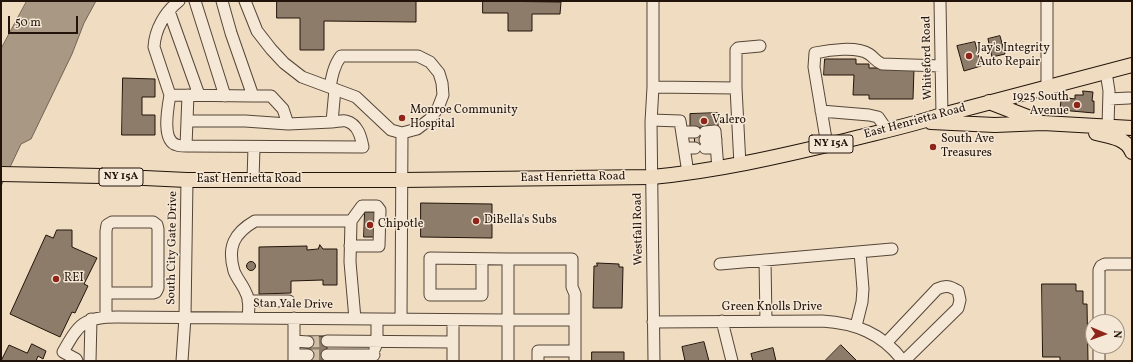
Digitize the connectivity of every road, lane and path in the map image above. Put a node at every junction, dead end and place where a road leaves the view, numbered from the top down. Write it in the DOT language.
graph roads {
  1 [pos="179,1"];
  2 [pos="195,1"];
  3 [pos="222,1"];
  4 [pos="245,1"];
  5 [pos="653,1"];
  6 [pos="940,1"];
  7 [pos="1047,1"];
  8 [pos="169,11"];
  9 [pos="760,46"];
  10 [pos="1132,65"];
  11 [pos="941,66"];
  12 [pos="1106,72"];
  13 [pos="653,87"];
  14 [pos="333,88"];
  15 [pos="736,88"];
  16 [pos="1047,88"];
  17 [pos="170,95"];
  18 [pos="194,95"];
  19 [pos="226,96"];
  20 [pos="253,96"];
  21 [pos="1129,98"];
  22 [pos="1109,99"];
  23 [pos="989,102"];
  24 [pos="821,111"];
  25 [pos="942,115"];
  26 [pos="651,120"];
  27 [pos="187,121"];
  28 [pos="922,121"];
  29 [pos="332,122"];
  30 [pos="1047,123"];
  31 [pos="288,124"];
  32 [pos="1108,126"];
  33 [pos="1132,128"];
  34 [pos="887,130"];
  35 [pos="402,133"];
  36 [pos="698,141"];
  37 [pos="827,145"];
  38 [pos="186,146"];
  39 [pos="254,147"];
  40 [pos="1132,152"];
  41 [pos="740,165"];
  42 [pos="718,169"];
  43 [pos="688,173"];
  44 [pos="1,174"];
  45 [pos="652,178"];
  46 [pos="187,180"];
  47 [pos="253,180"];
  48 [pos="402,180"];
  49 [pos="351,221"];
  50 [pos="350,246"];
  51 [pos="892,249"];
  52 [pos="860,252"];
  53 [pos="482,258"];
  54 [pos="508,258"];
  55 [pos="765,260"];
  56 [pos="720,264"];
  57 [pos="1132,264"];
  58 [pos="106,293"];
  59 [pos="248,301"];
  60 [pos="289,301"];
  61 [pos="1099,314"];
  62 [pos="106,317"];
  63 [pos="185,317"];
  64 [pos="248,318"];
  65 [pos="294,318"];
  66 [pos="91,319"];
  67 [pos="355,319"];
  68 [pos="377,319"];
  69 [pos="401,319"];
  70 [pos="453,320"];
  71 [pos="508,320"];
  72 [pos="575,320"];
  73 [pos="722,321"];
  74 [pos="766,321"];
  75 [pos="653,322"];
  76 [pos="856,326"];
  77 [pos="294,341"];
  78 [pos="308,342"];
  79 [pos="327,342"];
  80 [pos="377,342"];
  81 [pos="453,342"];
  82 [pos="886,343"];
  83 [pos="308,355"];
  84 [pos="327,355"];
  85 [pos="574,356"];
  86 [pos="294,358"];
  87 [pos="374,358"];
  88 [pos="77,361"];
  89 [pos="90,361"];
  90 [pos="182,361"];
  91 [pos="453,361"];
  92 [pos="508,361"];
  93 [pos="538,361"];
  94 [pos="654,361"];
  95 [pos="732,361"];
  96 [pos="904,361"];
  1 -- 8 [label="street"];
  2 -- 19 [label="street"];
  3 -- 20 [label="street"];
  4 -- 14 [label="street"];
  5 -- 13 [label="street, Westfall Road"];
  6 -- 11 [label="street, Whiteford Road"];
  7 -- 16 [label="street"];
  8 -- 17 [label="street"];
  8 -- 18 [label="street"];
  9 -- 15 [label="street"];
  10 -- 12 [label="main road, East Henrietta Road / NY 15A"];
  11 -- 24 [label="street"];
  11 -- 25 [label="street, Whiteford Road"];
  12 -- 16 [label="main road, East Henrietta Road / NY 15A"];
  12 -- 22 [label="street"];
  13 -- 15 [label="street"];
  13 -- 26 [label="street, Westfall Road"];
  14 -- 29 [label="street"];
  14 -- 35 [label="street"];
  14 -- 35 [label="street"];
  15 -- 41 [label="street"];
  16 -- 23 [label="main road, East Henrietta Road / NY 15A"];
  17 -- 18 [label="street"];
  17 -- 38 [label="street"];
  18 -- 19 [label="street"];
  18 -- 27 [label="street"];
  19 -- 20 [label="street"];
  20 -- 31 [label="street"];
  21 -- 22 [label="street"];
  22 -- 32 [label="street"];
  23 -- 25 [label="main road, East Henrietta Road / NY 15A"];
  23 -- 30 [label="main road"];
  24 -- 34 [label="street"];
  24 -- 37 [label="street"];
  25 -- 28 [label="main road, East Henrietta Road / NY 15A"];
  26 -- 36 [label="street"];
  26 -- 45 [label="street, Westfall Road"];
  27 -- 31 [label="street"];
  27 -- 38 [label="street"];
  28 -- 30 [label="main road"];
  28 -- 34 [label="main road, East Henrietta Road / NY 15A"];
  29 -- 31 [label="street"];
  29 -- 39 [label="street"];
  30 -- 32 [label="main road"];
  30 -- 40 [label="main road"];
  32 -- 33 [label="main road"];
  34 -- 37 [label="main road, East Henrietta Road / NY 15A"];
  35 -- 48 [label="street"];
  36 -- 42 [label="street"];
  36 -- 43 [label="street"];
  37 -- 41 [label="main road, East Henrietta Road / NY 15A"];
  38 -- 39 [label="street"];
  39 -- 47 [label="street"];
  41 -- 42 [label="main road, East Henrietta Road / NY 15A"];
  42 -- 43 [label="main road, East Henrietta Road / NY 15A"];
  43 -- 45 [label="main road, East Henrietta Road / NY 15A"];
  44 -- 46 [label="main road, East Henrietta Road / NY 15A"];
  45 -- 48 [label="main road, East Henrietta Road / NY 15A"];
  45 -- 75 [label="street, Westfall Road"];
  46 -- 47 [label="main road, East Henrietta Road / NY 15A"];
  46 -- 63 [label="street, South City Gate Drive"];
  47 -- 48 [label="main road, East Henrietta Road / NY 15A"];
  48 -- 69 [label="street"];
  49 -- 50 [label="street"];
  49 -- 50 [label="street"];
  49 -- 59 [label="street"];
  50 -- 67 [label="street"];
  51 -- 52 [label="street"];
  52 -- 55 [label="street"];
  52 -- 76 [label="street"];
  53 -- 53 [label="street"];
  53 -- 54 [label="street"];
  54 -- 71 [label="street"];
  54 -- 72 [label="street"];
  55 -- 56 [label="street"];
  55 -- 74 [label="street"];
  57 -- 61 [label="street"];
  58 -- 58 [label="street"];
  58 -- 62 [label="street"];
  59 -- 60 [label="street"];
  59 -- 64 [label="street"];
  62 -- 63 [label="street, Stan Yale Drive"];
  62 -- 66 [label="street, Stan Yale Drive"];
  63 -- 64 [label="street, Stan Yale Drive"];
  63 -- 90 [label="street, South City Gate Drive"];
  64 -- 65 [label="street, Stan Yale Drive"];
  65 -- 67 [label="street, Stan Yale Drive"];
  65 -- 77 [label="street"];
  66 -- 88 [label="street"];
  66 -- 89 [label="street"];
  67 -- 68 [label="street, Stan Yale Drive"];
  68 -- 69 [label="street, Stan Yale Drive"];
  68 -- 80 [label="street"];
  69 -- 70 [label="street, Stan Yale Drive"];
  70 -- 71 [label="street, Stan Yale Drive"];
  70 -- 81 [label="street"];
  71 -- 72 [label="street, Stan Yale Drive"];
  71 -- 92 [label="street"];
  72 -- 85 [label="street"];
  73 -- 74 [label="street, Green Knolls Drive"];
  73 -- 75 [label="street, Green Knolls Drive"];
  73 -- 95 [label="street"];
  74 -- 76 [label="street, Green Knolls Drive"];
  75 -- 94 [label="street, Westfall Road"];
  76 -- 82 [label="street, Green Knolls Drive"];
  77 -- 78 [label="street"];
  77 -- 86 [label="street"];
  79 -- 80 [label="street"];
  80 -- 81 [label="street"];
  80 -- 87 [label="street"];
  81 -- 91 [label="street"];
  82 -- 96 [label="street, Green Knolls Drive"];
  82 -- 96 [label="street, Green Knolls Drive"];
  83 -- 86 [label="street"];
  84 -- 87 [label="street"];
  85 -- 93 [label="street"];
}
